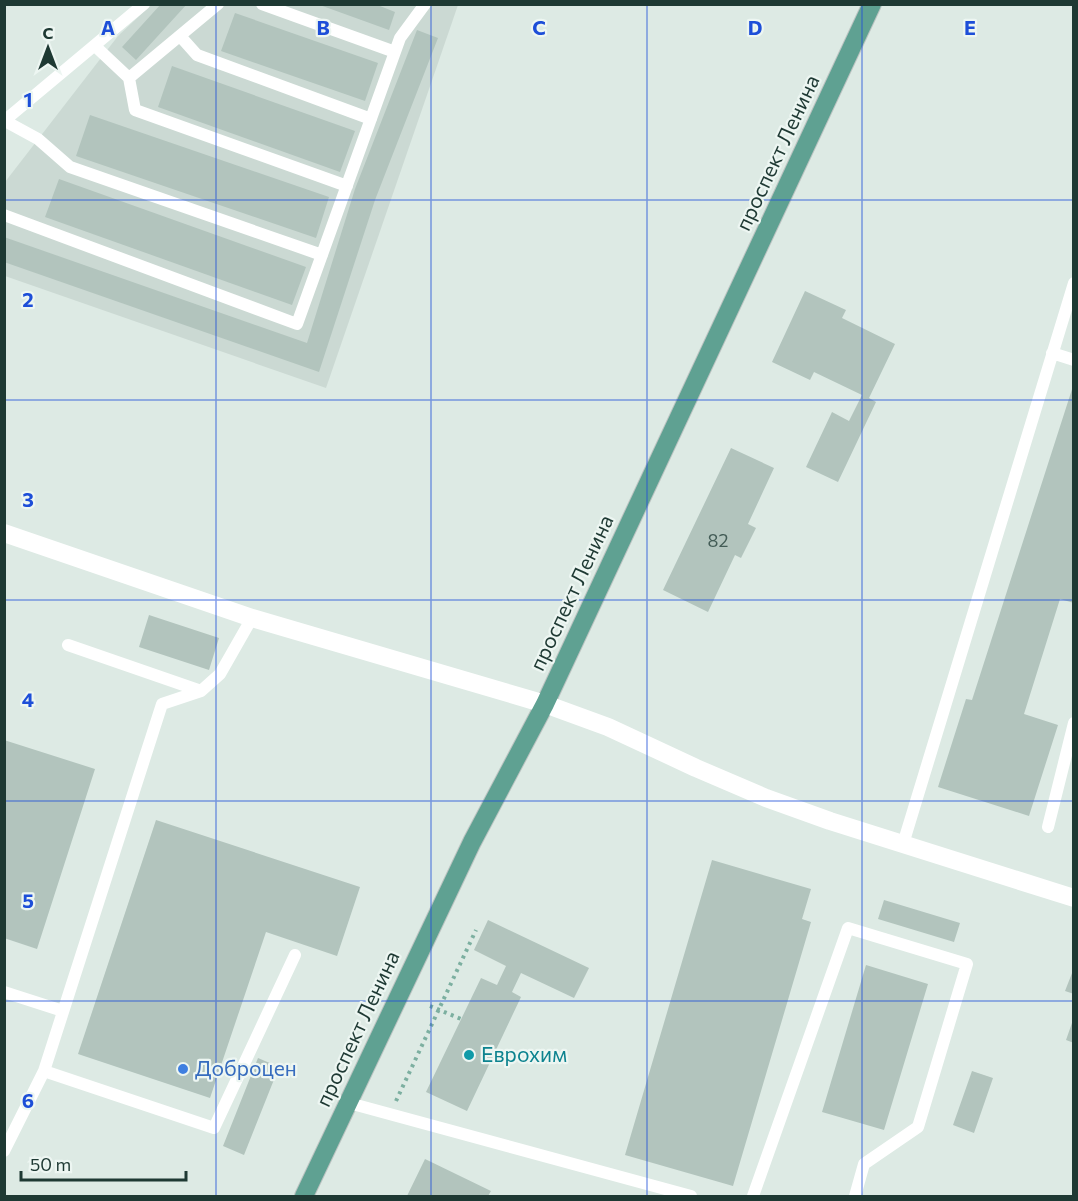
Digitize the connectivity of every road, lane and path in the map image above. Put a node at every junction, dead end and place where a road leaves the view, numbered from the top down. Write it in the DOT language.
graph roads {
  1 [pos="144,4"];
  2 [pos="218,4"];
  3 [pos="262,4"];
  4 [pos="425,4"];
  5 [pos="872,4"];
  6 [pos="180,36"];
  7 [pos="95,46"];
  8 [pos="395,52"];
  9 [pos="129,78"];
  10 [pos="371,119"];
  11 [pos="5,121"];
  12 [pos="347,186"];
  13 [pos="4,214"];
  14 [pos="322,255"];
  15 [pos="1074,283"];
  16 [pos="1052,353"];
  17 [pos="1074,360"];
  18 [pos="4,533"];
  19 [pos="252,618"];
  20 [pos="68,645"];
  21 [pos="201,691"];
  22 [pos="545,704"];
  23 [pos="1074,723"];
  24 [pos="1048,827"];
  25 [pos="903,844"];
  26 [pos="1074,898"];
  27 [pos="476,930"];
  28 [pos="295,955"];
  29 [pos="4,992"];
  30 [pos="430,1006"];
  31 [pos="438,1010"];
  32 [pos="63,1011"];
  33 [pos="461,1019"];
  34 [pos="44,1071"];
  35 [pos="349,1103"];
  36 [pos="389,1114"];
  37 [pos="4,1150"];
  38 [pos="303,1197"];
  39 [pos="691,1197"];
  40 [pos="753,1197"];
  41 [pos="855,1197"];
  1 -- 7 [label="lane"];
  2 -- 6 [label="lane"];
  3 -- 8 [label="lane"];
  4 -- 8 [label="lane"];
  5 -- 22 [label="main road, проспект Ленина"];
  6 -- 9 [label="lane"];
  6 -- 10 [label="lane"];
  7 -- 9 [label="lane"];
  7 -- 11 [label="lane"];
  8 -- 10 [label="lane"];
  9 -- 12 [label="lane"];
  10 -- 12 [label="lane"];
  11 -- 14 [label="lane"];
  12 -- 14 [label="lane"];
  13 -- 14 [label="lane"];
  15 -- 16 [label="lane"];
  16 -- 17 [label="lane"];
  16 -- 25 [label="lane"];
  18 -- 19 [label="street"];
  19 -- 21 [label="lane"];
  19 -- 22 [label="street"];
  20 -- 21 [label="lane"];
  21 -- 32 [label="lane"];
  22 -- 25 [label="street"];
  22 -- 35 [label="main road, проспект Ленина"];
  23 -- 24 [label="lane"];
  25 -- 26 [label="street"];
  27 -- 31 [label="path"];
  28 -- 34 [label="lane"];
  29 -- 32 [label="lane"];
  30 -- 31 [label="path"];
  31 -- 33 [label="path"];
  31 -- 36 [label="path"];
  32 -- 34 [label="lane"];
  34 -- 37 [label="lane"];
  35 -- 36 [label="lane"];
  35 -- 38 [label="main road, проспект Ленина"];
  36 -- 39 [label="lane"];
  40 -- 41 [label="lane"];
}
